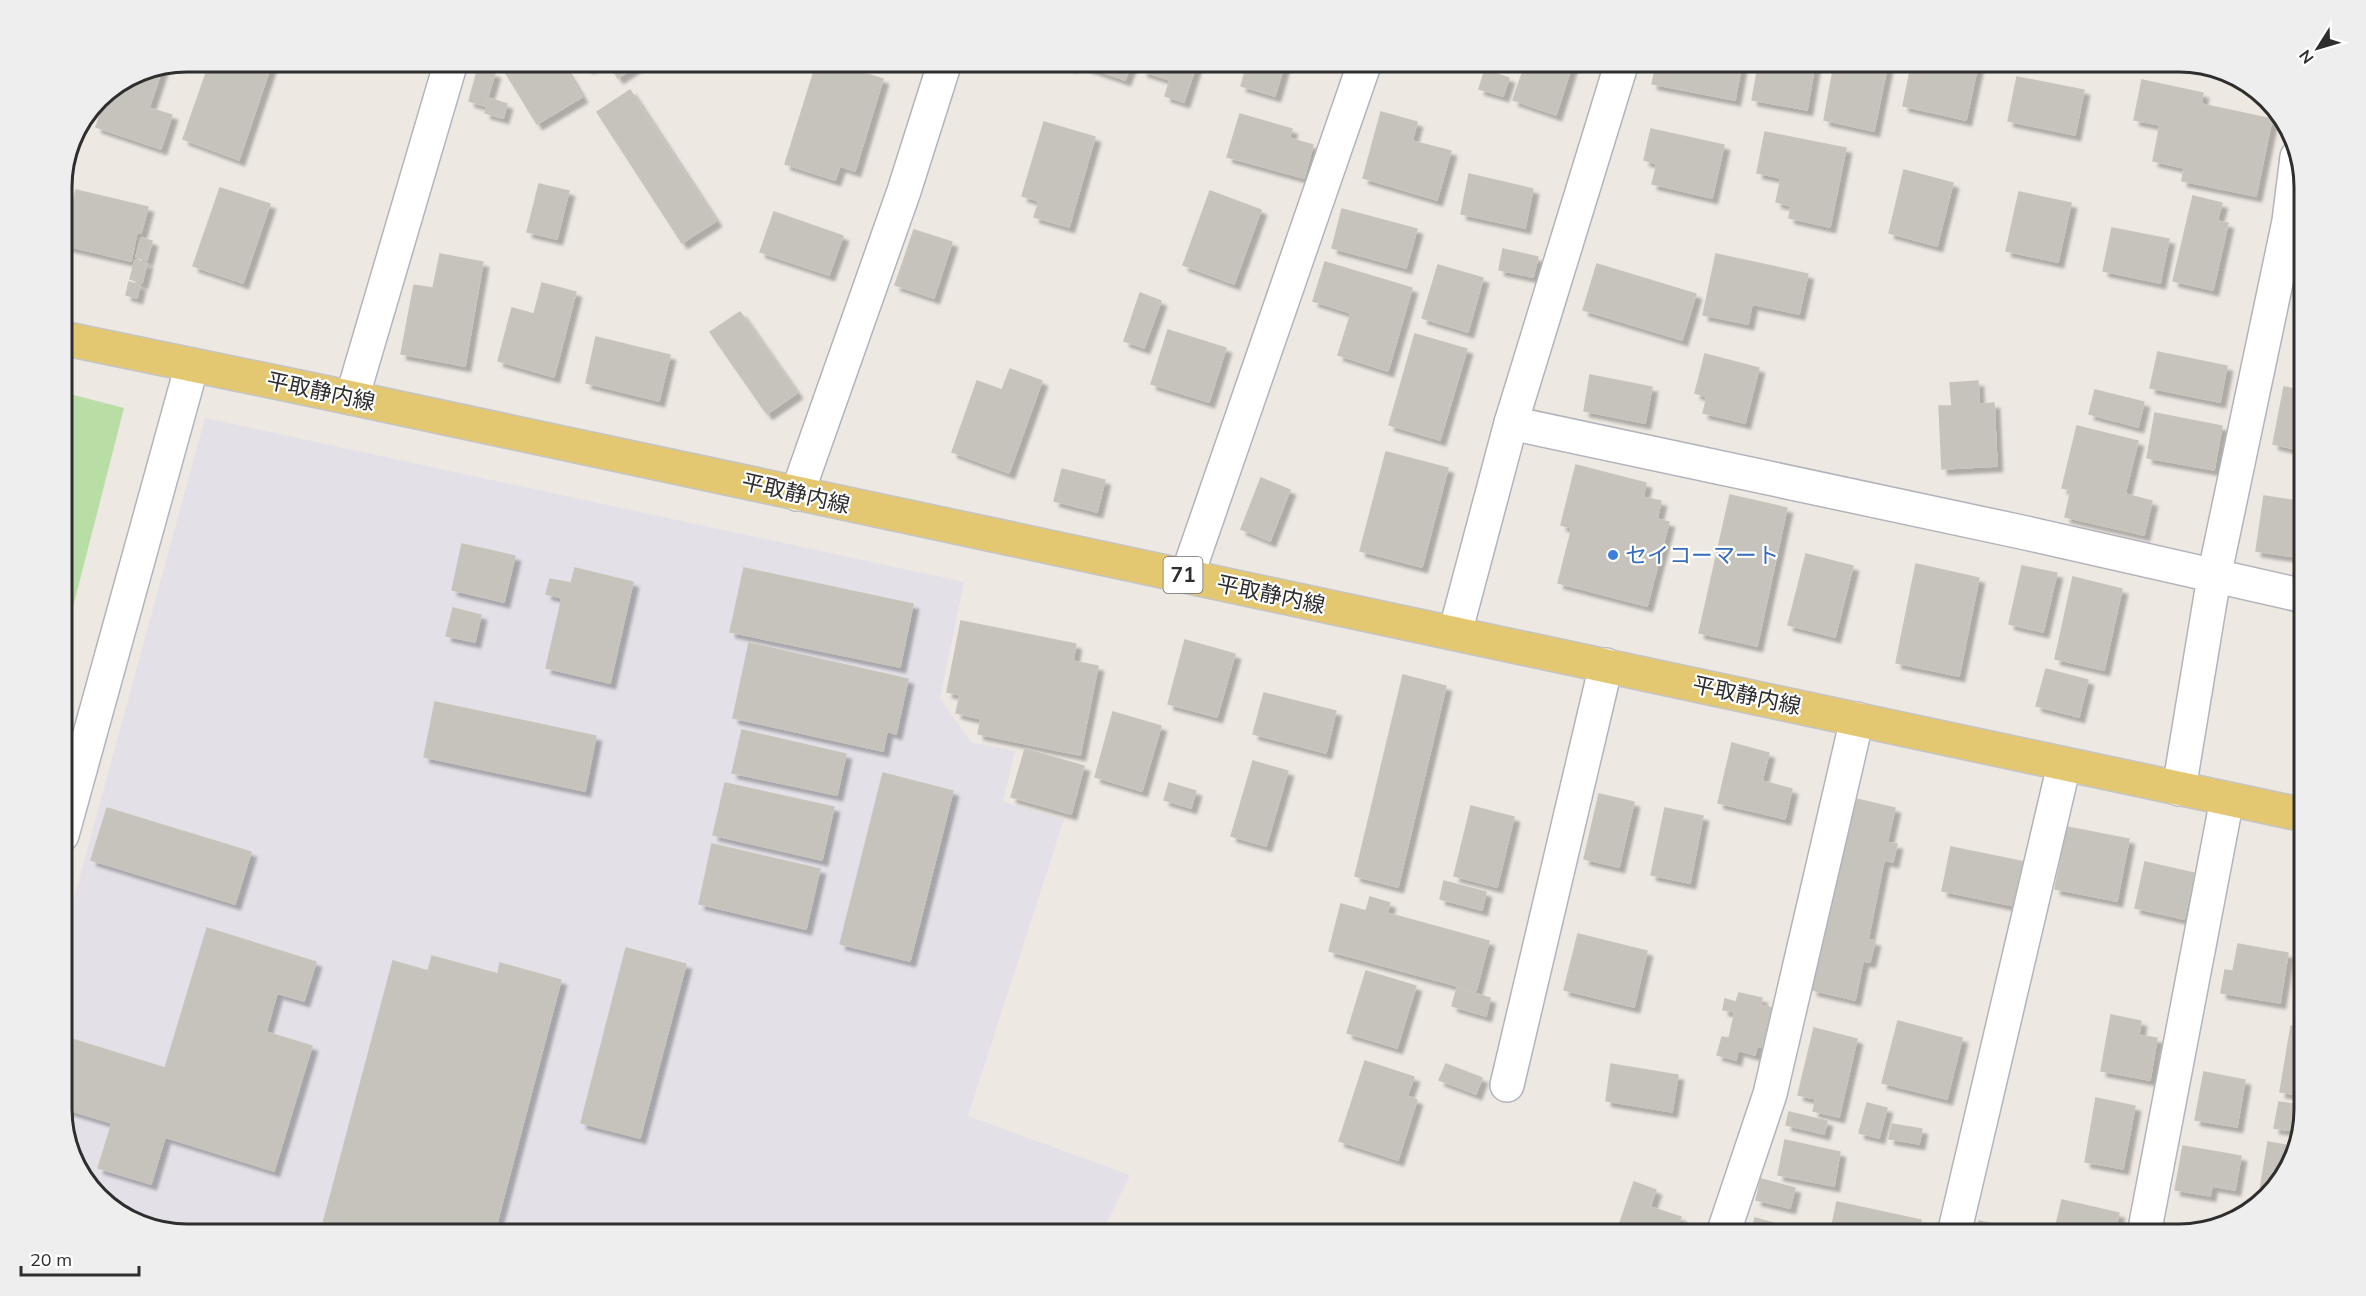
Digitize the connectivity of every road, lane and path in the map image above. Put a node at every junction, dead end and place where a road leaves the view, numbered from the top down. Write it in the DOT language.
graph roads {
  1 [pos="449,72"];
  2 [pos="942,72"];
  3 [pos="1362,72"];
  4 [pos="1619,72"];
  5 [pos="2294,181"];
  6 [pos="72,340"];
  7 [pos="192,364"];
  8 [pos="352,398"];
  9 [pos="1511,423"];
  10 [pos="797,494"];
  11 [pos="1187,576"];
  12 [pos="2214,577"];
  13 [pos="2294,594"];
  14 [pos="1455,633"];
  15 [pos="1606,665"];
  16 [pos="1857,719"];
  17 [pos="2064,765"];
  18 [pos="2179,789"];
  19 [pos="72,799"];
  20 [pos="2227,799"];
  21 [pos="2294,813"];
  22 [pos="1507,1084"];
  23 [pos="1726,1224"];
  24 [pos="1956,1224"];
  25 [pos="2146,1224"];
  1 -- 8 [label="street"];
  2 -- 10 [label="street"];
  3 -- 11 [label="street"];
  4 -- 9 [label="street"];
  5 -- 12 [label="street"];
  6 -- 7 [label="main road, 平取静内線 / 71"];
  7 -- 8 [label="main road, 平取静内線 / 71"];
  7 -- 19 [label="street"];
  8 -- 10 [label="main road, 平取静内線 / 71"];
  9 -- 12 [label="street"];
  9 -- 14 [label="street"];
  10 -- 11 [label="main road, 平取静内線 / 71"];
  11 -- 14 [label="main road, 平取静内線 / 71"];
  12 -- 13 [label="street"];
  12 -- 18 [label="street"];
  14 -- 15 [label="main road, 平取静内線 / 71"];
  15 -- 16 [label="main road, 平取静内線 / 71"];
  15 -- 22 [label="street"];
  16 -- 17 [label="main road, 平取静内線 / 71"];
  16 -- 23 [label="street"];
  17 -- 18 [label="main road, 平取静内線 / 71"];
  17 -- 24 [label="street"];
  18 -- 20 [label="main road, 平取静内線 / 71"];
  20 -- 21 [label="main road, 平取静内線 / 71"];
  20 -- 25 [label="street"];
}
